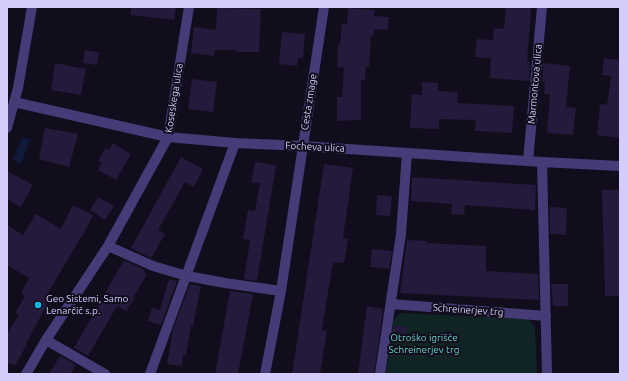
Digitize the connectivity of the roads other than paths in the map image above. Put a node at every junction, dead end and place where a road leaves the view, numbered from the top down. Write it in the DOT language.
graph roads {
  1 [pos="32,7"];
  2 [pos="189,7"];
  3 [pos="324,7"];
  4 [pos="542,7"];
  5 [pos="14,102"];
  6 [pos="7,128"];
  7 [pos="168,137"];
  8 [pos="236,143"];
  9 [pos="303,146"];
  10 [pos="407,153"];
  11 [pos="528,161"];
  12 [pos="542,162"];
  13 [pos="620,166"];
  14 [pos="108,246"];
  15 [pos="187,276"];
  16 [pos="281,291"];
  17 [pos="391,304"];
  18 [pos="546,316"];
  19 [pos="46,340"];
  20 [pos="26,374"];
  21 [pos="105,374"];
  22 [pos="150,374"];
  23 [pos="265,374"];
  24 [pos="380,374"];
  25 [pos="547,374"];
  1 -- 5 [label="street"];
  2 -- 7 [label="street, Koseskega ulica"];
  3 -- 9 [label="street, Cesta zmage"];
  4 -- 11 [label="street, Marmontova ulica"];
  5 -- 6 [label="street"];
  5 -- 7 [label="street, Focheva ulica"];
  7 -- 8 [label="street, Focheva ulica"];
  7 -- 14 [label="street, Koseskega ulica"];
  8 -- 9 [label="street, Focheva ulica"];
  8 -- 15 [label="street"];
  9 -- 10 [label="street, Focheva ulica"];
  9 -- 16 [label="street, Cesta zmage"];
  10 -- 11 [label="street, Focheva ulica"];
  10 -- 17 [label="street"];
  11 -- 12 [label="street, Focheva ulica"];
  12 -- 13 [label="street, Focheva ulica"];
  12 -- 18 [label="street"];
  14 -- 15 [label="street"];
  14 -- 19 [label="street, Koseskega ulica"];
  15 -- 16 [label="street"];
  15 -- 22 [label="street"];
  16 -- 23 [label="street, Cesta zmage"];
  17 -- 18 [label="street, Schreinerjev trg"];
  17 -- 24 [label="street"];
  18 -- 25 [label="street"];
  19 -- 20 [label="street, Koseskega ulica"];
  19 -- 21 [label="street"];
}
